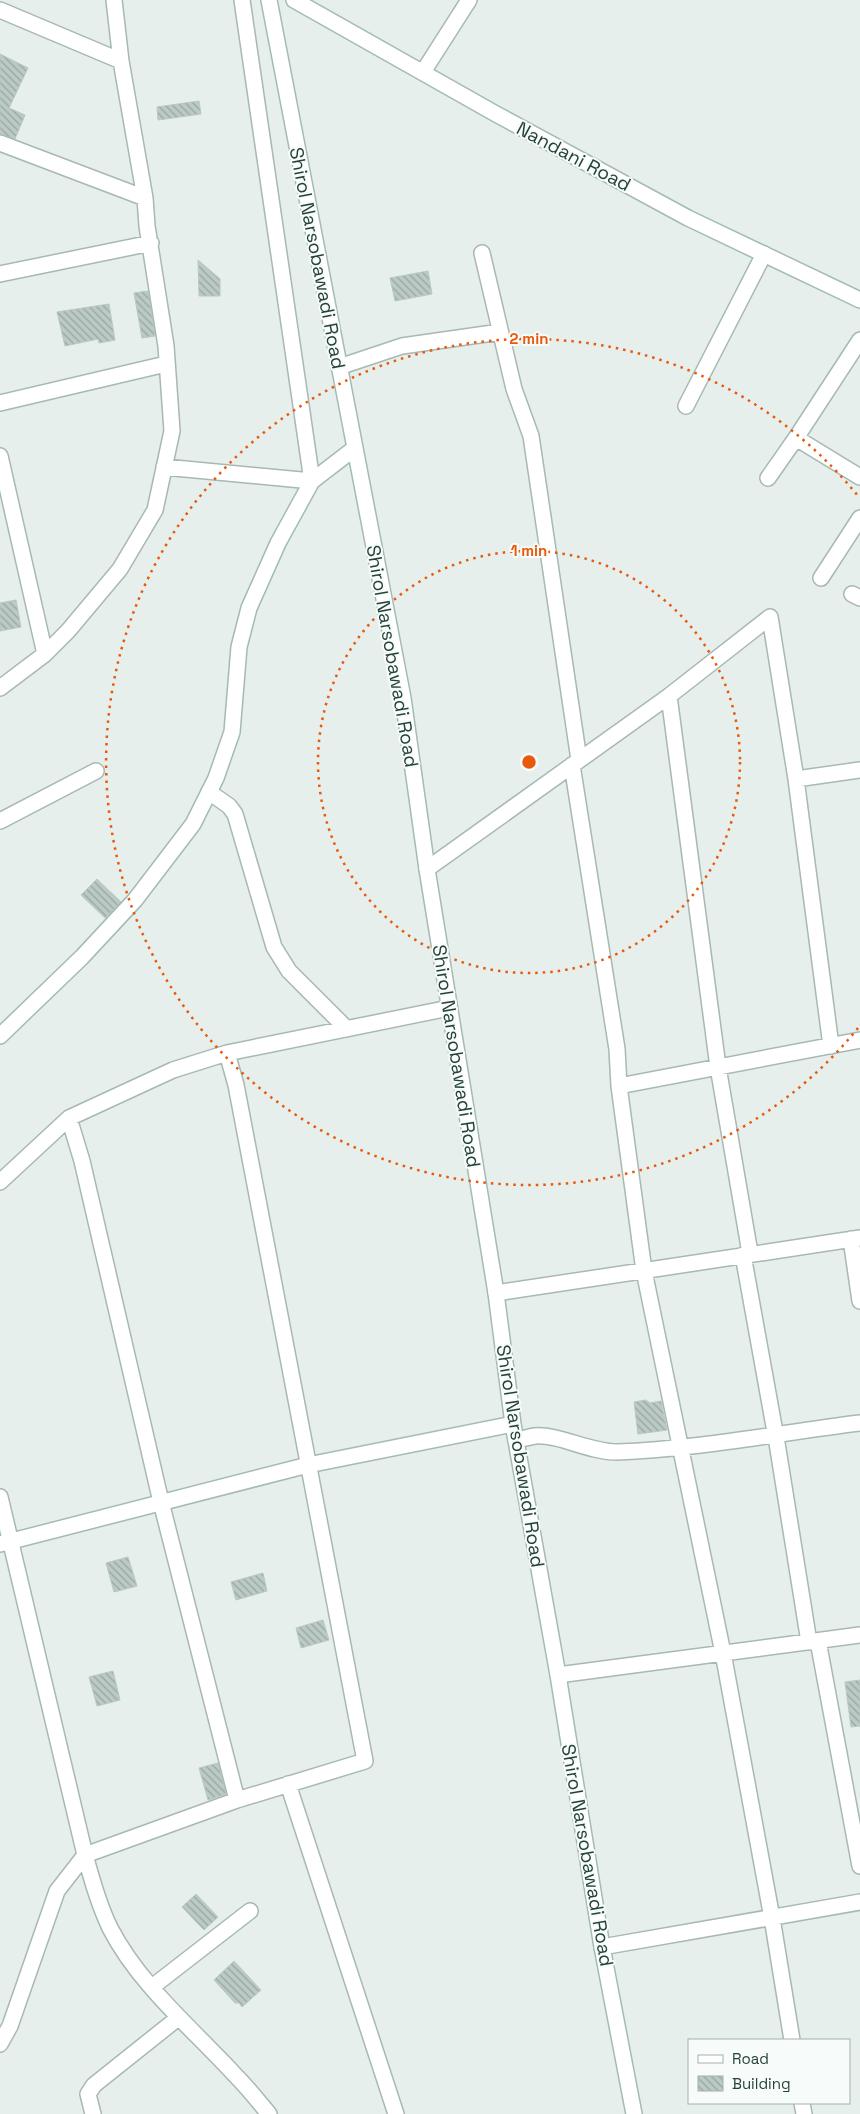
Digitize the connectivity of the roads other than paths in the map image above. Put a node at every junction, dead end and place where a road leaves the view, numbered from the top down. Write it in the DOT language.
graph roads {
  1 [pos="114,0"];
  2 [pos="242,0"];
  3 [pos="269,0"];
  4 [pos="294,0"];
  5 [pos="469,0"];
  6 [pos="0,10"];
  7 [pos="121,61"];
  8 [pos="423,72"];
  9 [pos="0,142"];
  10 [pos="145,198"];
  11 [pos="151,243"];
  12 [pos="482,254"];
  13 [pos="764,254"];
  14 [pos="0,274"];
  15 [pos="860,300"];
  16 [pos="500,332"];
  17 [pos="860,340"];
  18 [pos="166,364"];
  19 [pos="339,367"];
  20 [pos="0,403"];
  21 [pos="686,406"];
  22 [pos="796,438"];
  23 [pos="355,448"];
  24 [pos="0,456"];
  25 [pos="164,467"];
  26 [pos="860,476"];
  27 [pos="768,478"];
  28 [pos="312,481"];
  29 [pos="860,518"];
  30 [pos="822,578"];
  31 [pos="44,654"];
  32 [pos="0,688"];
  33 [pos="669,696"];
  34 [pos="576,762"];
  35 [pos="860,770"];
  36 [pos="96,771"];
  37 [pos="796,779"];
  38 [pos="209,792"];
  39 [pos="0,821"];
  40 [pos="427,869"];
  41 [pos="449,1008"];
  42 [pos="347,1029"];
  43 [pos="0,1033"];
  44 [pos="860,1040"];
  45 [pos="831,1046"];
  46 [pos="227,1053"];
  47 [pos="718,1067"];
  48 [pos="619,1086"];
  49 [pos="69,1118"];
  50 [pos="0,1182"];
  51 [pos="856,1239"];
  52 [pos="746,1254"];
  53 [pos="644,1271"];
  54 [pos="496,1293"];
  55 [pos="860,1301"];
  56 [pos="860,1423"];
  57 [pos="513,1424"];
  58 [pos="775,1434"];
  59 [pos="516,1440"];
  60 [pos="681,1447"];
  61 [pos="308,1465"];
  62 [pos="0,1497"];
  63 [pos="161,1502"];
  64 [pos="5,1543"];
  65 [pos="860,1635"];
  66 [pos="814,1641"];
  67 [pos="723,1653"];
  68 [pos="558,1675"];
  69 [pos="288,1784"];
  70 [pos="237,1800"];
  71 [pos="85,1856"];
  72 [pos="860,1866"];
  73 [pos="860,1902"];
  74 [pos="250,1911"];
  75 [pos="772,1918"];
  76 [pos="602,1947"];
  77 [pos="152,1987"];
  78 [pos="178,2018"];
  79 [pos="792,2039"];
  80 [pos="0,2044"];
  81 [pos="93,2114"];
  82 [pos="269,2114"];
  83 [pos="396,2114"];
  84 [pos="634,2114"];
  1 -- 7 [label="street"];
  2 -- 28 [label="street"];
  3 -- 19 [label="street, Shirol Narsobawadi Road"];
  4 -- 8 [label="street, Nandani Road"];
  5 -- 8 [label="street"];
  6 -- 7 [label="street"];
  7 -- 10 [label="street"];
  8 -- 13 [label="street, Nandani Road"];
  9 -- 10 [label="street"];
  10 -- 11 [label="street"];
  11 -- 14 [label="street"];
  11 -- 18 [label="street"];
  12 -- 16 [label="street"];
  13 -- 15 [label="street, Nandani Road"];
  13 -- 21 [label="street"];
  16 -- 19 [label="street"];
  16 -- 34 [label="street"];
  17 -- 22 [label="street"];
  18 -- 20 [label="street"];
  18 -- 25 [label="street"];
  19 -- 23 [label="street, Shirol Narsobawadi Road"];
  22 -- 26 [label="street"];
  22 -- 27 [label="street"];
  23 -- 28 [label="street"];
  23 -- 40 [label="street, Shirol Narsobawadi Road"];
  24 -- 31 [label="street"];
  25 -- 28 [label="street"];
  25 -- 31 [label="street"];
  28 -- 38 [label="street"];
  29 -- 30 [label="street"];
  31 -- 32 [label="street"];
  33 -- 34 [label="street"];
  33 -- 37 [label="street"];
  33 -- 47 [label="street"];
  34 -- 40 [label="street"];
  34 -- 48 [label="street"];
  35 -- 37 [label="street"];
  36 -- 39 [label="street"];
  37 -- 45 [label="street"];
  38 -- 42 [label="street"];
  38 -- 43 [label="street"];
  40 -- 41 [label="street, Shirol Narsobawadi Road"];
  41 -- 42 [label="street"];
  41 -- 54 [label="street, Shirol Narsobawadi Road"];
  42 -- 46 [label="street"];
  44 -- 45 [label="street"];
  45 -- 47 [label="street"];
  46 -- 49 [label="street"];
  46 -- 61 [label="street"];
  47 -- 48 [label="street"];
  47 -- 52 [label="street"];
  48 -- 53 [label="street"];
  49 -- 50 [label="street"];
  49 -- 63 [label="street"];
  51 -- 52 [label="street"];
  51 -- 55 [label="street"];
  52 -- 53 [label="street"];
  52 -- 58 [label="street"];
  53 -- 54 [label="street"];
  53 -- 60 [label="street"];
  54 -- 57 [label="street, Shirol Narsobawadi Road"];
  56 -- 58 [label="street"];
  57 -- 59 [label="street, Shirol Narsobawadi Road"];
  57 -- 61 [label="street"];
  58 -- 60 [label="street"];
  58 -- 66 [label="street"];
  59 -- 60 [label="street"];
  59 -- 68 [label="street, Shirol Narsobawadi Road"];
  60 -- 67 [label="street"];
  61 -- 63 [label="street"];
  61 -- 69 [label="street"];
  62 -- 64 [label="street"];
  63 -- 64 [label="street"];
  63 -- 70 [label="street"];
  64 -- 71 [label="street"];
  65 -- 66 [label="street"];
  66 -- 67 [label="street"];
  66 -- 72 [label="street"];
  67 -- 68 [label="street"];
  67 -- 75 [label="street"];
  68 -- 76 [label="street, Shirol Narsobawadi Road"];
  69 -- 70 [label="street"];
  69 -- 83 [label="street"];
  70 -- 71 [label="street"];
  71 -- 77 [label="street"];
  71 -- 80 [label="street"];
  73 -- 75 [label="street"];
  74 -- 77 [label="street"];
  75 -- 76 [label="street"];
  75 -- 79 [label="street"];
  76 -- 84 [label="street, Shirol Narsobawadi Road"];
  77 -- 78 [label="street"];
  78 -- 81 [label="street"];
  78 -- 82 [label="street"];
}
